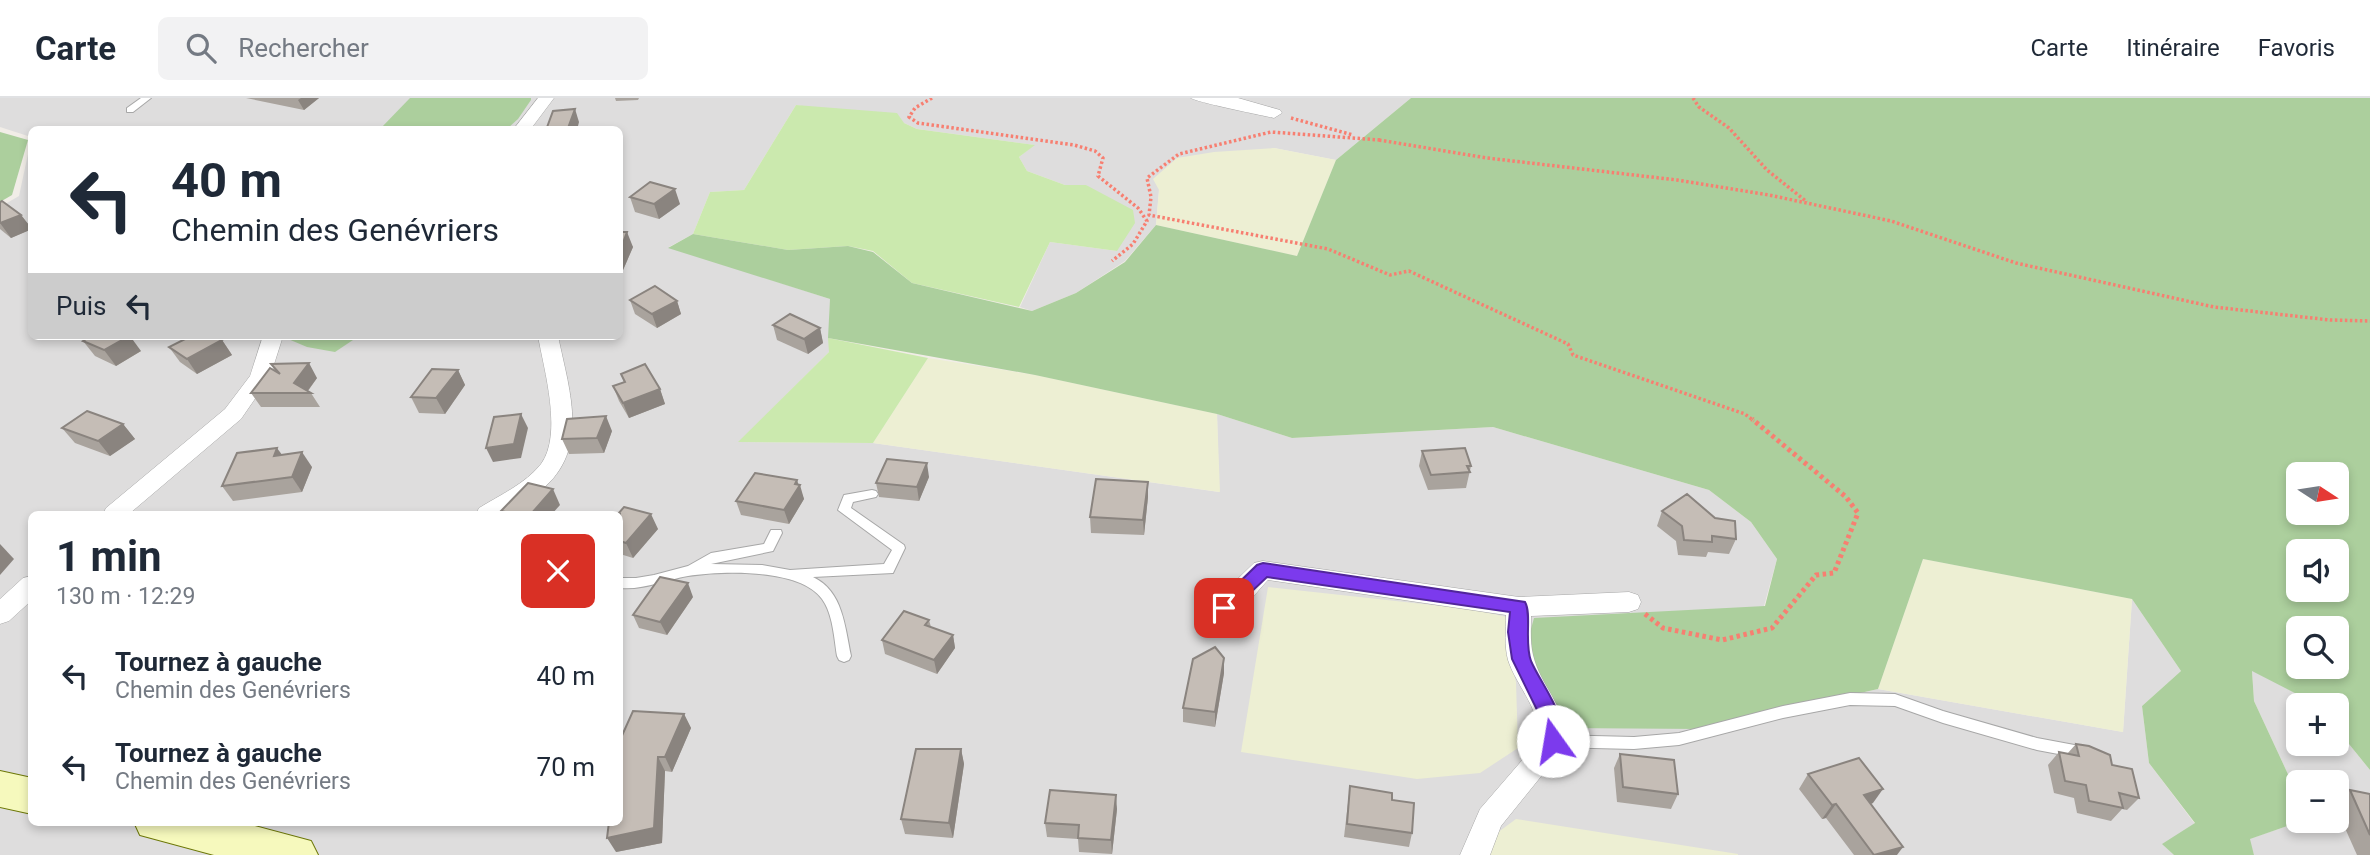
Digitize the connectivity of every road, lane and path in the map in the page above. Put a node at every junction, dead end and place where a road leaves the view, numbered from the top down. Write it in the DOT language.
graph roads {
  1 [pos="147,98"];
  2 [pos="547,98"];
  3 [pos="932,98"];
  4 [pos="1199,98"];
  5 [pos="1693,98"];
  6 [pos="130,110"];
  7 [pos="1274,113"];
  8 [pos="524,126"];
  9 [pos="1380,140"];
  10 [pos="1808,203"];
  11 [pos="1112,261"];
  12 [pos="2370,321"];
  13 [pos="273,340"];
  14 [pos="549,340"];
  15 [pos="872,494"];
  16 [pos="118,511"];
  17 [pos="491,511"];
  18 [pos="776,533"];
  19 [pos="688,571"];
  20 [pos="784,574"];
  21 [pos="623,582"];
  22 [pos="28,589"];
  23 [pos="1629,602"];
  24 [pos="1519,607"];
  25 [pos="1224,608"];
  26 [pos="0,614"];
  27 [pos="844,656"];
  28 [pos="1553,741"];
  29 [pos="2101,760"];
  30 [pos="0,789"];
  31 [pos="28,795"];
  32 [pos="172,826"];
  33 [pos="296,855"];
  34 [pos="1475,855"];
  1 -- 6 [label="lane"];
  2 -- 8 [label="street"];
  3 -- 11 [label="path"];
  4 -- 7 [label="street"];
  5 -- 10 [label="path"];
  7 -- 9 [label="path"];
  9 -- 10 [label="path"];
  9 -- 23 [label="path"];
  10 -- 12 [label="path"];
  13 -- 16 [label="street"];
  14 -- 17 [label="street"];
  15 -- 20 [label="lane"];
  18 -- 19 [label="lane"];
  19 -- 20 [label="lane"];
  19 -- 21 [label="lane"];
  20 -- 27 [label="lane"];
  22 -- 26 [label="street"];
  23 -- 24 [label="street"];
  24 -- 25 [label="street"];
  24 -- 28 [label="street"];
  28 -- 29 [label="lane"];
  28 -- 34 [label="street"];
  30 -- 31 [label="street"];
  32 -- 33 [label="street"];
}
